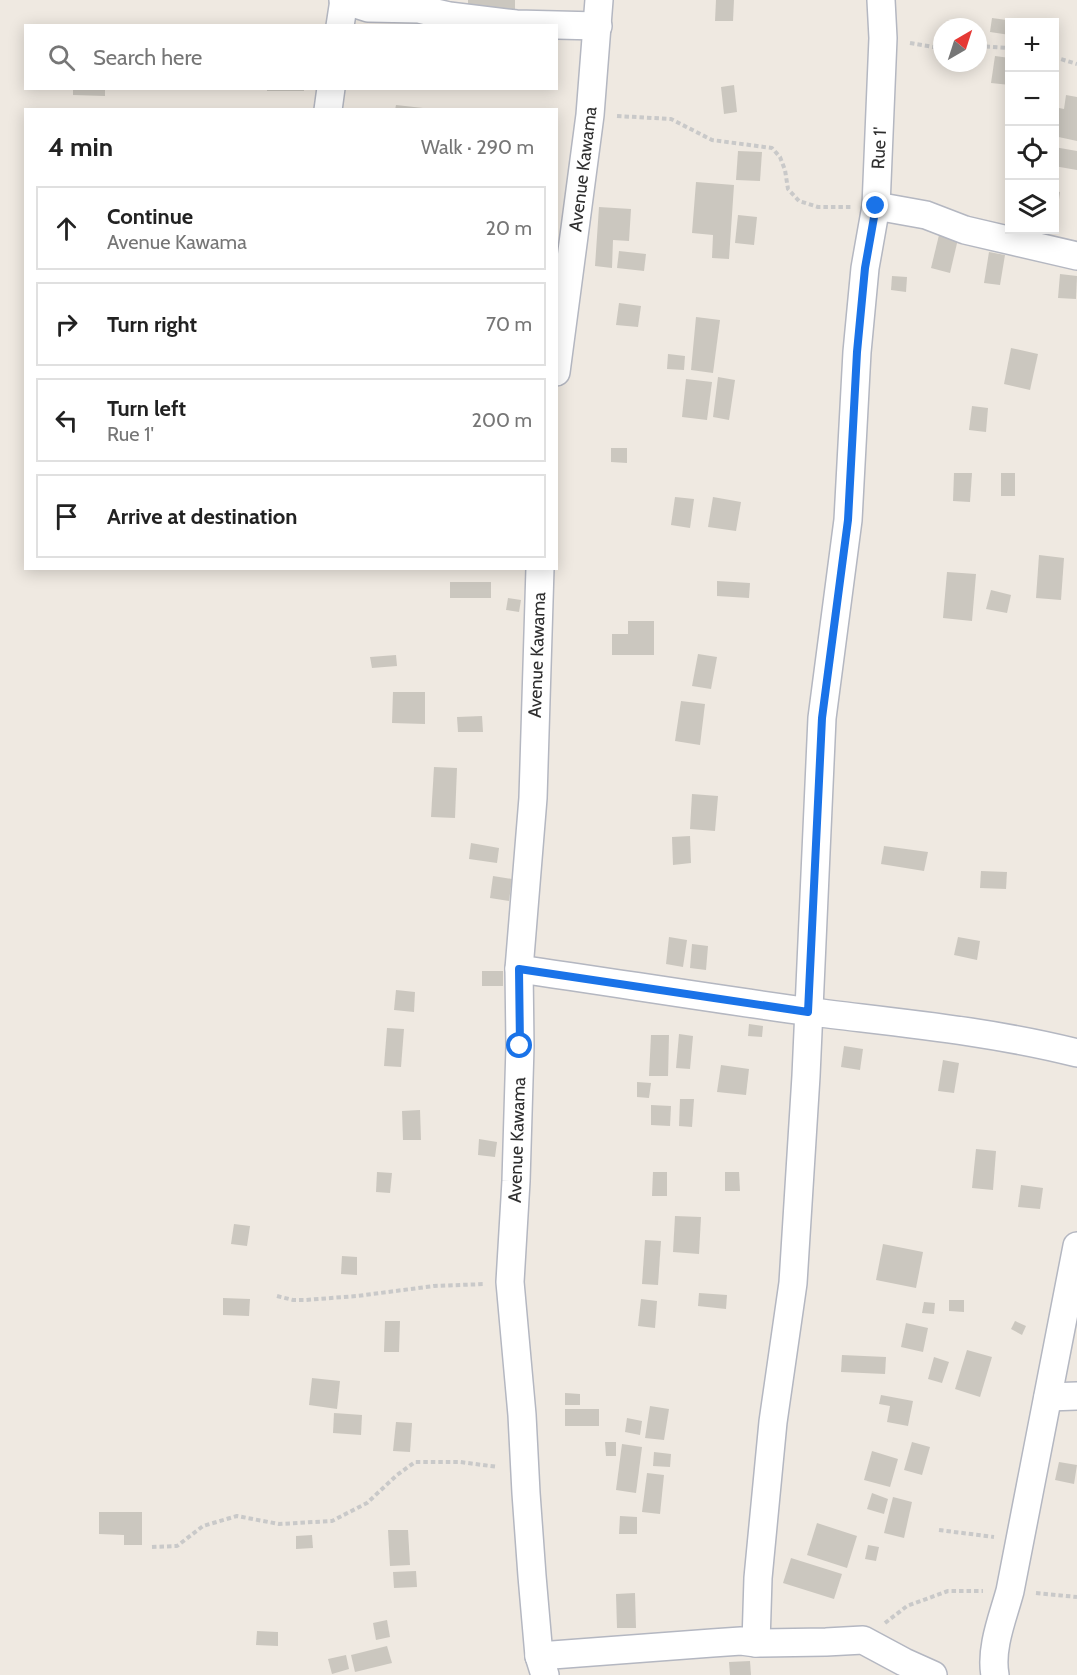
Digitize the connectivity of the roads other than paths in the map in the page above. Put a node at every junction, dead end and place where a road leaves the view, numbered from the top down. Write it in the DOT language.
graph roads {
  1 [pos="343,0"];
  2 [pos="599,0"];
  3 [pos="881,0"];
  4 [pos="340,24"];
  5 [pos="516,24"];
  6 [pos="558,26"];
  7 [pos="598,27"];
  8 [pos="331,90"];
  9 [pos="328,108"];
  10 [pos="876,206"];
  11 [pos="1077,256"];
  12 [pos="558,357"];
  13 [pos="540,570"];
  14 [pos="519,969"];
  15 [pos="808,1012"];
  16 [pos="1077,1053"];
  17 [pos="1077,1246"];
  18 [pos="1077,1396"];
  19 [pos="1048,1397"];
  20 [pos="756,1643"];
  21 [pos="542,1665"];
  22 [pos="933,1675"];
  23 [pos="995,1675"];
  1 -- 4 [label="street"];
  1 -- 5 [label="street"];
  2 -- 7 [label="street, Avenue Kawama"];
  3 -- 10 [label="street, Rue 1'"];
  6 -- 7 [label="street"];
  7 -- 12 [label="street, Avenue Kawama"];
  8 -- 9 [label="street"];
  10 -- 11 [label="street"];
  10 -- 15 [label="street, Rue 1'"];
  13 -- 14 [label="street, Avenue Kawama"];
  14 -- 15 [label="street"];
  14 -- 21 [label="street, Avenue Kawama"];
  15 -- 16 [label="street"];
  15 -- 20 [label="street, Rue 1'"];
  17 -- 19 [label="street"];
  18 -- 19 [label="street"];
  19 -- 23 [label="street"];
  20 -- 21 [label="street"];
  20 -- 22 [label="street"];
}
